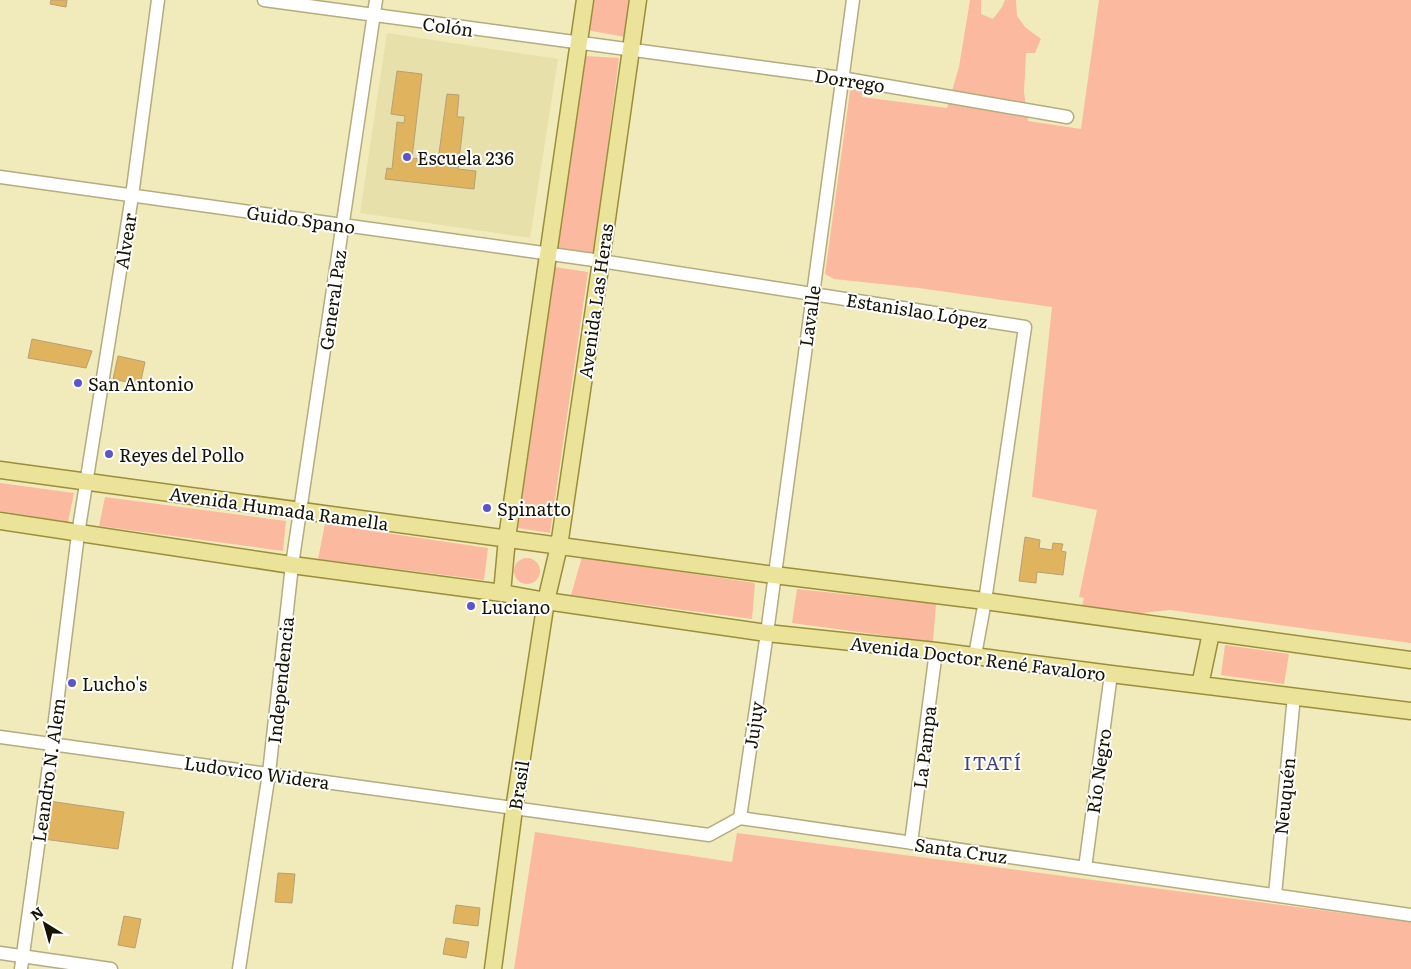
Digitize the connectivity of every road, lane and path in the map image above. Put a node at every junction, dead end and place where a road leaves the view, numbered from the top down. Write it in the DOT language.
graph roads {
  1 [pos="158,0"];
  2 [pos="264,0"];
  3 [pos="376,0"];
  4 [pos="585,0"];
  5 [pos="638,0"];
  6 [pos="853,0"];
  7 [pos="374,16"];
  8 [pos="579,44"];
  9 [pos="631,50"];
  10 [pos="841,78"];
  11 [pos="1067,118"];
  12 [pos="0,177"];
  13 [pos="132,196"];
  14 [pos="343,225"];
  15 [pos="549,254"];
  16 [pos="602,261"];
  17 [pos="812,295"];
  18 [pos="0,470"];
  19 [pos="87,482"];
  20 [pos="301,510"];
  21 [pos="0,521"];
  22 [pos="78,534"];
  23 [pos="507,538"];
  24 [pos="558,546"];
  25 [pos="292,565"];
  26 [pos="774,575"];
  27 [pos="502,592"];
  28 [pos="546,601"];
  29 [pos="985,601"];
  30 [pos="767,633"];
  31 [pos="1212,633"];
  32 [pos="936,651"];
  33 [pos="975,655"];
  34 [pos="1411,660"];
  35 [pos="1111,674"];
  36 [pos="1200,685"];
  37 [pos="1294,696"];
  38 [pos="1411,711"];
  39 [pos="0,737"];
  40 [pos="52,744"];
  41 [pos="269,773"];
  42 [pos="514,809"];
  43 [pos="740,818"];
  44 [pos="911,843"];
  45 [pos="1085,868"];
  46 [pos="1275,895"];
  47 [pos="1411,916"];
  48 [pos="0,953"];
  49 [pos="22,963"];
  50 [pos="111,969"];
  51 [pos="239,969"];
  52 [pos="493,969"];
  1 -- 13 [label="street, Alvear"];
  2 -- 7 [label="street, Colón"];
  3 -- 7 [label="street, General Paz"];
  4 -- 8 [label="main road"];
  5 -- 9 [label="main road, Avenida Las Heras"];
  6 -- 10 [label="street, Lavalle"];
  7 -- 8 [label="street, Colón"];
  7 -- 14 [label="street, General Paz"];
  8 -- 9 [label="street, Colón"];
  8 -- 15 [label="main road"];
  9 -- 10 [label="street, Dorrego"];
  9 -- 16 [label="main road, Avenida Las Heras"];
  10 -- 11 [label="street, Dorrego"];
  10 -- 17 [label="street, Lavalle"];
  12 -- 13 [label="street, Guido Spano"];
  13 -- 14 [label="street, Guido Spano"];
  13 -- 19 [label="street, Alvear"];
  14 -- 15 [label="street, Guido Spano"];
  14 -- 20 [label="street, General Paz"];
  15 -- 16 [label="street, Guido Spano"];
  15 -- 23 [label="main road"];
  16 -- 17 [label="street, Estanislao López"];
  16 -- 24 [label="main road, Avenida Las Heras"];
  17 -- 26 [label="street, Lavalle"];
  17 -- 29 [label="street, Estanislao López"];
  18 -- 19 [label="main road, Avenida Humada Ramella"];
  19 -- 20 [label="main road, Avenida Humada Ramella"];
  19 -- 22 [label="street, Leandro N. Alem"];
  20 -- 23 [label="main road, Avenida Humada Ramella"];
  20 -- 25 [label="street, Independencia"];
  21 -- 22 [label="main road"];
  22 -- 25 [label="main road"];
  22 -- 40 [label="street, Leandro N. Alem"];
  23 -- 24 [label="main road, Avenida Humada Ramella"];
  23 -- 27 [label="main road"];
  24 -- 26 [label="main road"];
  24 -- 28 [label="main road, Avenida Las Heras"];
  25 -- 27 [label="main road"];
  25 -- 41 [label="street, Independencia"];
  26 -- 29 [label="main road"];
  26 -- 30 [label="street, Lavalle"];
  27 -- 28 [label="main road"];
  28 -- 30 [label="main road, Avenida Doctor René Favaloro"];
  28 -- 42 [label="main road, Brasil"];
  29 -- 31 [label="main road"];
  29 -- 33 [label="street"];
  30 -- 32 [label="main road, Avenida Doctor René Favaloro"];
  30 -- 43 [label="street, Jujuy"];
  31 -- 34 [label="main road"];
  31 -- 36 [label="main road"];
  32 -- 33 [label="main road, Avenida Doctor René Favaloro"];
  32 -- 44 [label="street, La Pampa"];
  33 -- 35 [label="main road, Avenida Doctor René Favaloro"];
  35 -- 36 [label="main road, Avenida Doctor René Favaloro"];
  35 -- 45 [label="street, Río Negro"];
  36 -- 37 [label="main road, Avenida Doctor René Favaloro"];
  37 -- 38 [label="main road, Avenida Doctor René Favaloro"];
  37 -- 46 [label="street, Neuquén"];
  39 -- 40 [label="street, Ludovico Widera"];
  40 -- 41 [label="street, Ludovico Widera"];
  40 -- 49 [label="street, Leandro N. Alem"];
  41 -- 42 [label="street, Ludovico Widera"];
  41 -- 51 [label="street, Independencia"];
  42 -- 43 [label="street"];
  42 -- 52 [label="main road, Brasil"];
  43 -- 44 [label="street, Santa Cruz"];
  44 -- 45 [label="street, Santa Cruz"];
  45 -- 46 [label="street, Santa Cruz"];
  46 -- 47 [label="street, Santa Cruz"];
  48 -- 49 [label="street"];
  49 -- 50 [label="street"];
}
